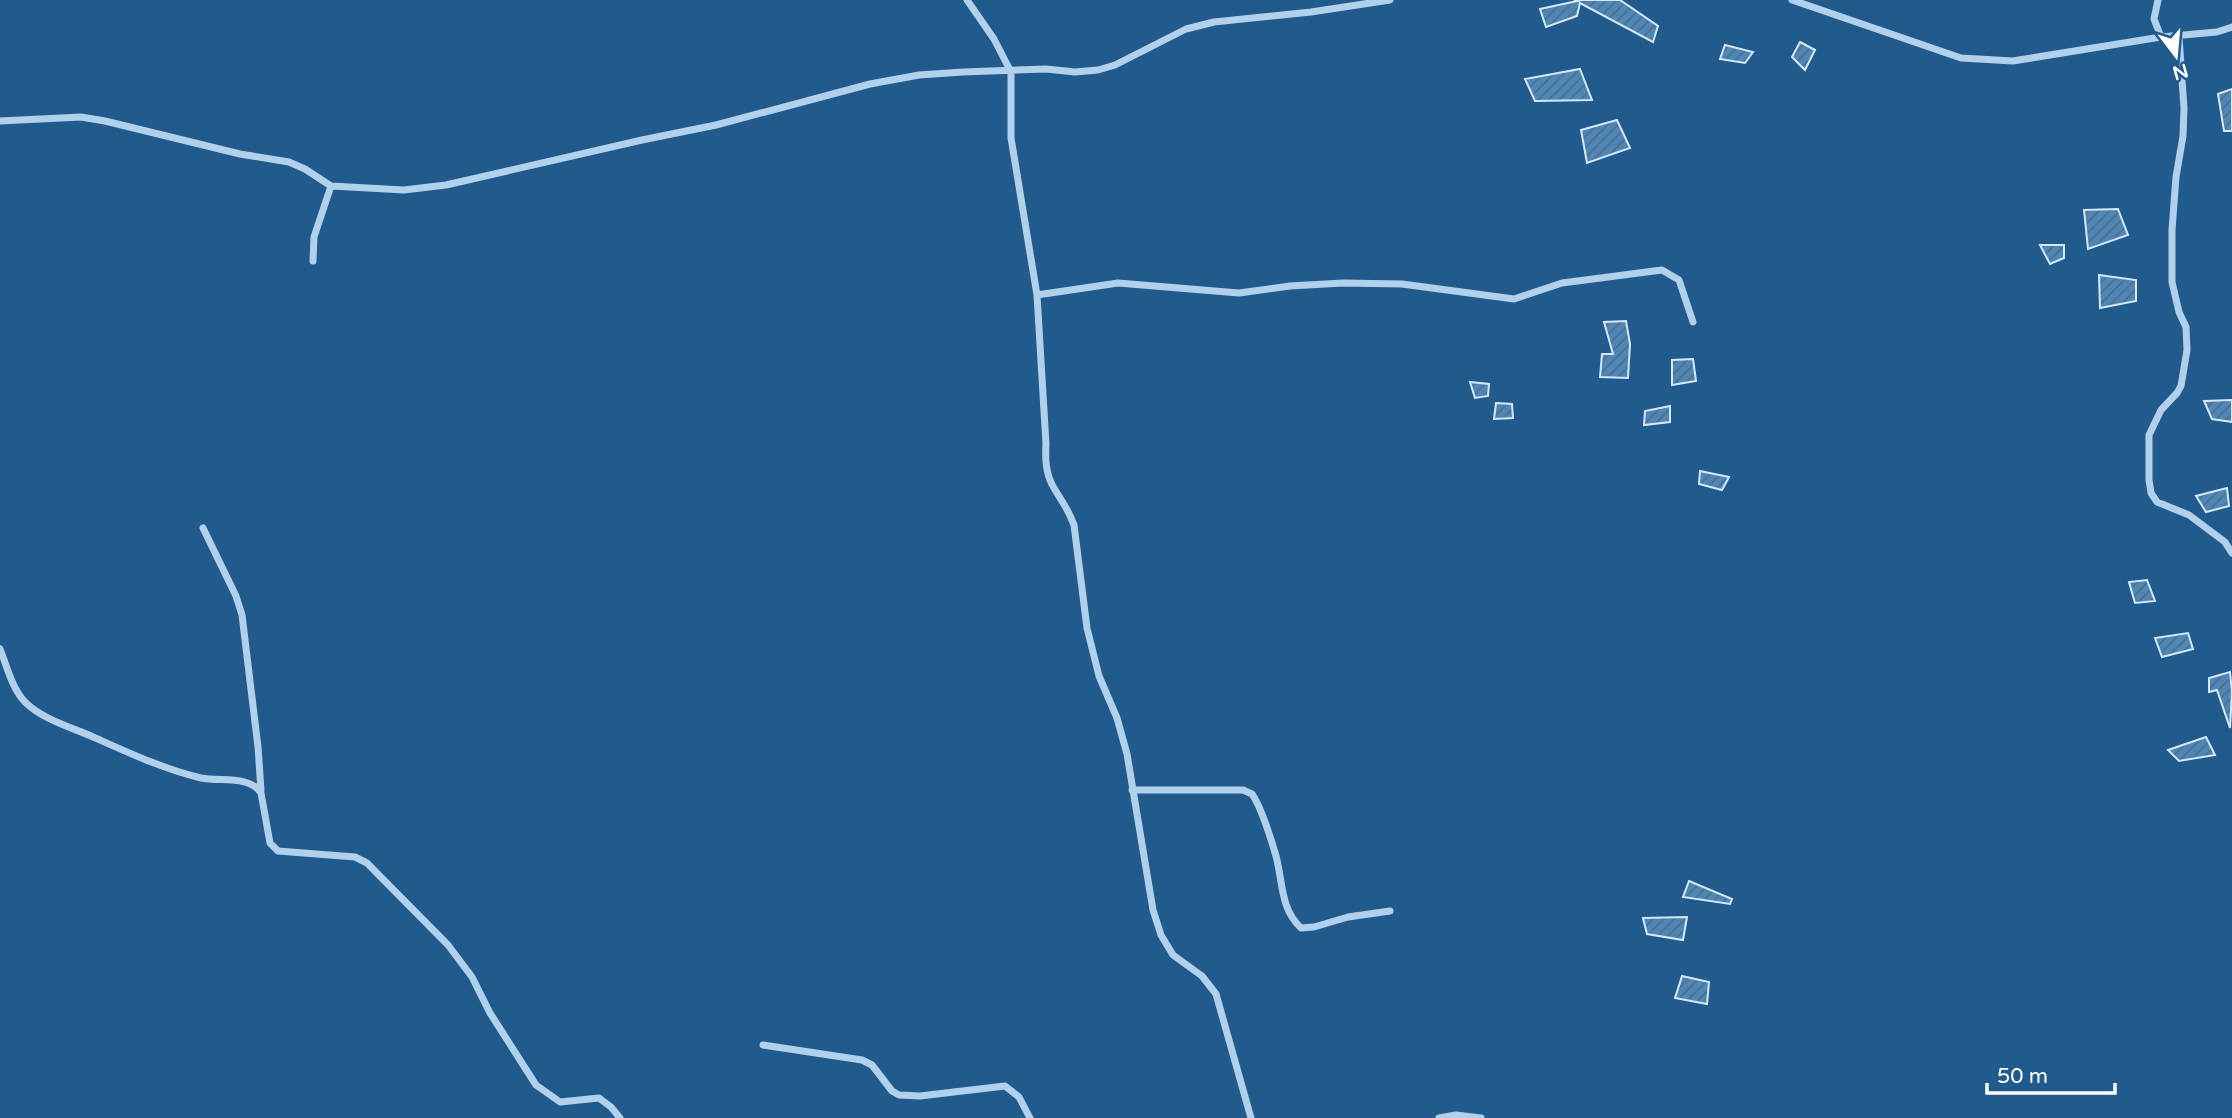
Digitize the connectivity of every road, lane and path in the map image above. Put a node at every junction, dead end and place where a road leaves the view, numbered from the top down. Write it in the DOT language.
graph roads {
  1 [pos="967,0"];
  2 [pos="1390,0"];
  3 [pos="1792,0"];
  4 [pos="2158,0"];
  5 [pos="2232,27"];
  6 [pos="2161,37"];
  7 [pos="2179,37"];
  8 [pos="1011,72"];
  9 [pos="0,121"];
  10 [pos="331,186"];
  11 [pos="313,261"];
  12 [pos="1037,295"];
  13 [pos="1693,322"];
  14 [pos="202,528"];
  15 [pos="2232,553"];
  16 [pos="0,649"];
  17 [pos="1132,790"];
  18 [pos="261,793"];
  19 [pos="1390,911"];
  20 [pos="763,1045"];
  21 [pos="620,1118"];
  22 [pos="1030,1118"];
  23 [pos="1251,1118"];
  24 [pos="1439,1118"];
  25 [pos="1481,1118"];
  1 -- 8 [label="street"];
  2 -- 8 [label="street"];
  3 -- 6 [label="street"];
  4 -- 6 [label="street"];
  5 -- 7 [label="street"];
  6 -- 7 [label="street"];
  7 -- 15 [label="street"];
  8 -- 10 [label="street"];
  8 -- 12 [label="street"];
  9 -- 10 [label="street"];
  10 -- 11 [label="street"];
  12 -- 13 [label="street"];
  12 -- 17 [label="street"];
  14 -- 18 [label="street"];
  16 -- 18 [label="street"];
  17 -- 19 [label="street"];
  17 -- 23 [label="street"];
  18 -- 21 [label="street"];
  20 -- 22 [label="street"];
  24 -- 25 [label="street"];
}
